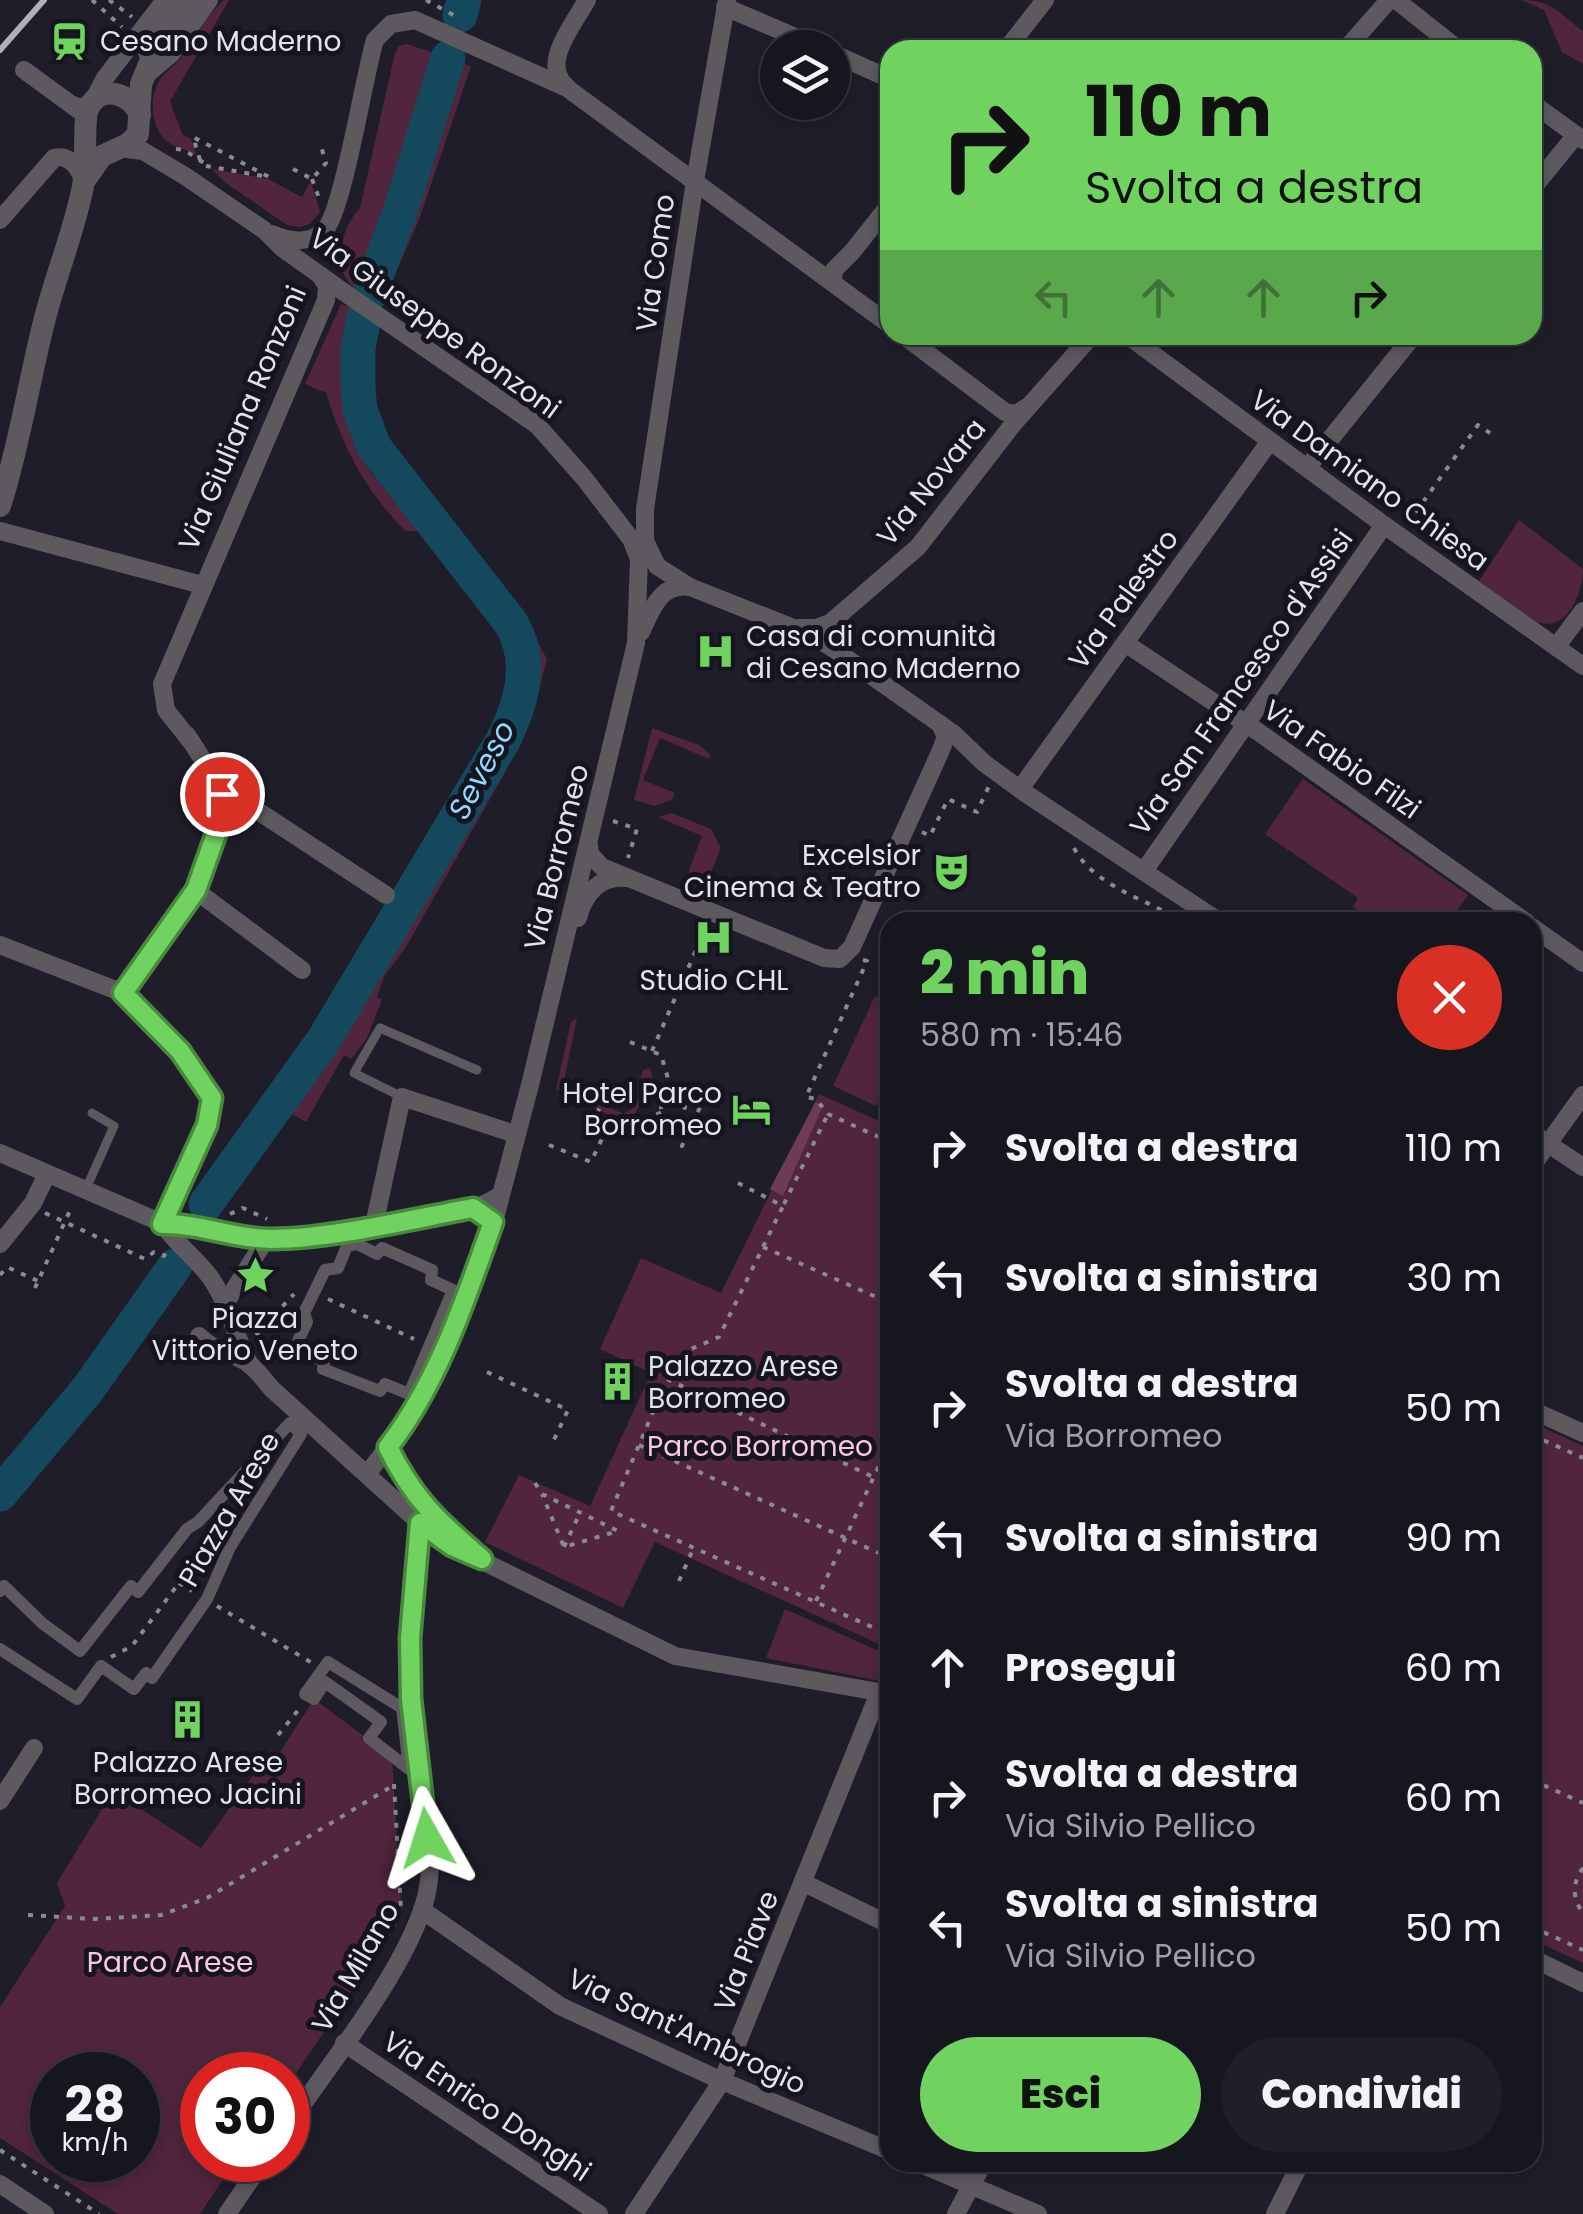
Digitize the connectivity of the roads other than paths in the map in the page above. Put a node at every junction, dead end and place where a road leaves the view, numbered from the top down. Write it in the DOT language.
graph roads {
  1 [pos="166,0"];
  2 [pos="188,0"];
  3 [pos="210,0"];
  4 [pos="587,0"];
  5 [pos="1044,0"];
  6 [pos="1393,0"];
  7 [pos="726,4"];
  8 [pos="782,30"];
  9 [pos="159,40"];
  10 [pos="1014,40"];
  11 [pos="1355,40"];
  12 [pos="1446,40"];
  13 [pos="559,52"];
  14 [pos="850,61"];
  15 [pos="519,66"];
  16 [pos="24,70"];
  17 [pos="880,74"];
  18 [pos="141,84"];
  19 [pos="567,88"];
  20 [pos="87,110"];
  21 [pos="1542,110"];
  22 [pos="140,117"];
  23 [pos="1580,138"];
  24 [pos="118,148"];
  25 [pos="184,176"];
  26 [pos="1542,178"];
  27 [pos="695,181"];
  28 [pos="83,188"];
  29 [pos="880,216"];
  30 [pos="0,220"];
  31 [pos="264,230"];
  32 [pos="320,274"];
  33 [pos="833,282"];
  34 [pos="880,317"];
  35 [pos="916,345"];
  36 [pos="1083,345"];
  37 [pos="1140,345"];
  38 [pos="1406,345"];
  39 [pos="1027,407"];
  40 [pos="1270,442"];
  41 [pos="1307,468"];
  42 [pos="0,506"];
  43 [pos="1384,525"];
  44 [pos="0,531"];
  45 [pos="637,537"];
  46 [pos="202,585"];
  47 [pos="690,587"];
  48 [pos="1583,611"];
  49 [pos="790,626"];
  50 [pos="636,643"];
  51 [pos="1125,644"];
  52 [pos="1556,647"];
  53 [pos="1583,666"];
  54 [pos="937,722"];
  55 [pos="1246,725"];
  56 [pos="984,763"];
  57 [pos="932,768"];
  58 [pos="1020,789"];
  59 [pos="222,794"];
  60 [pos="588,846"];
  61 [pos="629,871"];
  62 [pos="1144,871"];
  63 [pos="196,890"];
  64 [pos="386,896"];
  65 [pos="1205,912"];
  66 [pos="1512,912"];
  67 [pos="1542,934"];
  68 [pos="0,945"];
  69 [pos="1583,963"];
  70 [pos="302,970"];
  71 [pos="123,993"];
  72 [pos="477,1070"];
  73 [pos="530,1085"];
  74 [pos="1583,1095"];
  75 [pos="402,1097"];
  76 [pos="92,1113"];
  77 [pos="515,1134"];
  78 [pos="1542,1136"];
  79 [pos="1542,1139"];
  80 [pos="0,1152"];
  81 [pos="1583,1167"];
  82 [pos="47,1174"];
  83 [pos="83,1191"];
  84 [pos="498,1197"];
  85 [pos="473,1208"];
  86 [pos="493,1222"];
  87 [pos="162,1224"];
  88 [pos="374,1225"];
  89 [pos="266,1239"];
  90 [pos="0,1244"];
  91 [pos="225,1304"];
  92 [pos="199,1336"];
  93 [pos="430,1346"];
  94 [pos="250,1365"];
  95 [pos="1542,1415"];
  96 [pos="300,1424"];
  97 [pos="1583,1433"];
  98 [pos="388,1447"];
  99 [pos="368,1474"];
  100 [pos="420,1523"];
  101 [pos="482,1559"];
  102 [pos="0,1591"];
  103 [pos="0,1649"];
  104 [pos="880,1693"];
  105 [pos="880,1703"];
  106 [pos="34,1748"];
  107 [pos="395,1758"];
  108 [pos="0,1800"];
  109 [pos="804,1883"];
  110 [pos="422,1910"];
  111 [pos="880,1920"];
  112 [pos="1542,1963"];
  113 [pos="1583,1983"];
  114 [pos="344,2043"];
  115 [pos="722,2081"];
  116 [pos="310,2093"];
  117 [pos="880,2148"];
  118 [pos="940,2172"];
  119 [pos="979,2172"];
  120 [pos="1296,2172"];
  121 [pos="249,2182"];
  122 [pos="973,2186"];
  123 [pos="3,2193"];
  124 [pos="45,2214"];
  125 [pos="227,2214"];
  126 [pos="598,2214"];
  127 [pos="634,2214"];
  128 [pos="956,2214"];
  129 [pos="1038,2214"];
  130 [pos="1276,2214"];
  1 -- 20 [label="street"];
  2 -- 9 [label="street"];
  3 -- 18 [label="street"];
  4 -- 13 [label="street"];
  5 -- 10 [label="street"];
  6 -- 11 [label="street"];
  6 -- 12 [label="street"];
  7 -- 8 [label="street"];
  7 -- 27 [label="street, Via Como"];
  9 -- 18 [label="street"];
  9 -- 20 [label="street"];
  13 -- 15 [label="street"];
  13 -- 19 [label="street"];
  14 -- 17 [label="street"];
  15 -- 19 [label="street"];
  15 -- 31 [label="street"];
  16 -- 20 [label="street"];
  18 -- 22 [label="street"];
  19 -- 27 [label="street"];
  20 -- 22 [label="street"];
  20 -- 24 [label="street"];
  20 -- 28 [label="street"];
  21 -- 23 [label="street"];
  22 -- 24 [label="street"];
  22 -- 25 [label="street, Via Giuseppe Ronzoni"];
  23 -- 26 [label="street"];
  24 -- 25 [label="street, Via Giuseppe Ronzoni"];
  24 -- 28 [label="street"];
  25 -- 31 [label="street, Via Giuseppe Ronzoni"];
  27 -- 33 [label="street"];
  27 -- 45 [label="street, Via Como"];
  28 -- 30 [label="street"];
  28 -- 42 [label="street"];
  29 -- 33 [label="street"];
  31 -- 32 [label="street, Via Giuseppe Ronzoni"];
  32 -- 45 [label="street, Via Giuseppe Ronzoni"];
  32 -- 46 [label="street, Via Giuliana Ronzoni"];
  33 -- 34 [label="street"];
  35 -- 39 [label="street"];
  36 -- 39 [label="street, Via Novara"];
  37 -- 40 [label="street, Via Damiano Chiesa"];
  38 -- 41 [label="street"];
  39 -- 49 [label="street, Via Novara"];
  40 -- 41 [label="street, Via Damiano Chiesa"];
  40 -- 51 [label="street, Via Palestro"];
  41 -- 43 [label="street, Via Damiano Chiesa"];
  43 -- 52 [label="street, Via Damiano Chiesa"];
  43 -- 55 [label="street, Via San Francesco d'Assisi"];
  44 -- 46 [label="street, Via Giuliana Ronzoni"];
  45 -- 47 [label="street, Via Giuseppe Ronzoni"];
  45 -- 50 [label="street, Via Borromeo"];
  46 -- 59 [label="street, Via Giuliana Ronzoni"];
  47 -- 49 [label="street, Via Giuseppe Ronzoni"];
  47 -- 50 [label="street, Via Borromeo"];
  48 -- 52 [label="street"];
  49 -- 54 [label="street, Via Giuseppe Ronzoni"];
  50 -- 60 [label="street, Via Borromeo"];
  51 -- 55 [label="street, Via Fabio Filzi"];
  51 -- 58 [label="street, Via Palestro"];
  52 -- 53 [label="street, Via Damiano Chiesa"];
  54 -- 56 [label="street, Via Giuseppe Ronzoni"];
  54 -- 57 [label="street"];
  55 -- 62 [label="street, Via San Francesco d'Assisi"];
  55 -- 66 [label="street, Via Fabio Filzi"];
  56 -- 57 [label="street"];
  56 -- 58 [label="street, Via Giuseppe Ronzoni"];
  57 -- 61 [label="street"];
  58 -- 62 [label="street, Via Giuseppe Ronzoni"];
  59 -- 63 [label="street"];
  59 -- 64 [label="street"];
  60 -- 61 [label="street"];
  60 -- 73 [label="street, Via Borromeo"];
  61 -- 73 [label="street, Via Borromeo"];
  62 -- 65 [label="street, Via Giuseppe Ronzoni"];
  63 -- 70 [label="street"];
  63 -- 71 [label="street"];
  67 -- 69 [label="street"];
  68 -- 71 [label="street"];
  71 -- 87 [label="street"];
  72 -- 75 [label="lane"];
  73 -- 77 [label="street, Via Borromeo"];
  74 -- 78 [label="street"];
  75 -- 77 [label="street"];
  75 -- 88 [label="street"];
  76 -- 83 [label="lane"];
  77 -- 84 [label="street, Via Borromeo"];
  79 -- 81 [label="street"];
  80 -- 82 [label="street"];
  82 -- 83 [label="street"];
  82 -- 90 [label="street"];
  83 -- 87 [label="street"];
  84 -- 85 [label="street"];
  84 -- 86 [label="street, Via Borromeo"];
  85 -- 86 [label="street"];
  85 -- 88 [label="street"];
  86 -- 98 [label="street, Via Borromeo"];
  87 -- 89 [label="street"];
  87 -- 91 [label="street"];
  88 -- 89 [label="street"];
  89 -- 91 [label="street"];
  91 -- 94 [label="street"];
  92 -- 94 [label="street"];
  93 -- 93 [label="street"];
  94 -- 96 [label="street"];
  95 -- 97 [label="street"];
  96 -- 99 [label="street"];
  96 -- 102 [label="street, Piazza Arese"];
  96 -- 103 [label="street, Piazza Arese"];
  98 -- 99 [label="street, Via Borromeo"];
  98 -- 101 [label="street"];
  99 -- 100 [label="street"];
  100 -- 101 [label="street"];
  100 -- 110 [label="street, Via Milano"];
  101 -- 104 [label="street"];
  105 -- 109 [label="street, Via Piave"];
  106 -- 108 [label="street"];
  107 -- 107 [label="street"];
  109 -- 111 [label="street"];
  109 -- 115 [label="street, Via Piave"];
  110 -- 114 [label="street, Via Milano"];
  110 -- 115 [label="street, Via Sant'Ambrogio"];
  112 -- 113 [label="street"];
  114 -- 116 [label="street, Via Milano"];
  114 -- 126 [label="street, Via Enrico Donghi"];
  115 -- 117 [label="street, Via Sant'Ambrogio"];
  115 -- 127 [label="street, Via Piave"];
  118 -- 122 [label="street"];
  119 -- 122 [label="street"];
  120 -- 130 [label="street"];
  121 -- 125 [label="street"];
  122 -- 128 [label="street"];
  122 -- 129 [label="street"];
  123 -- 124 [label="street"];
}
